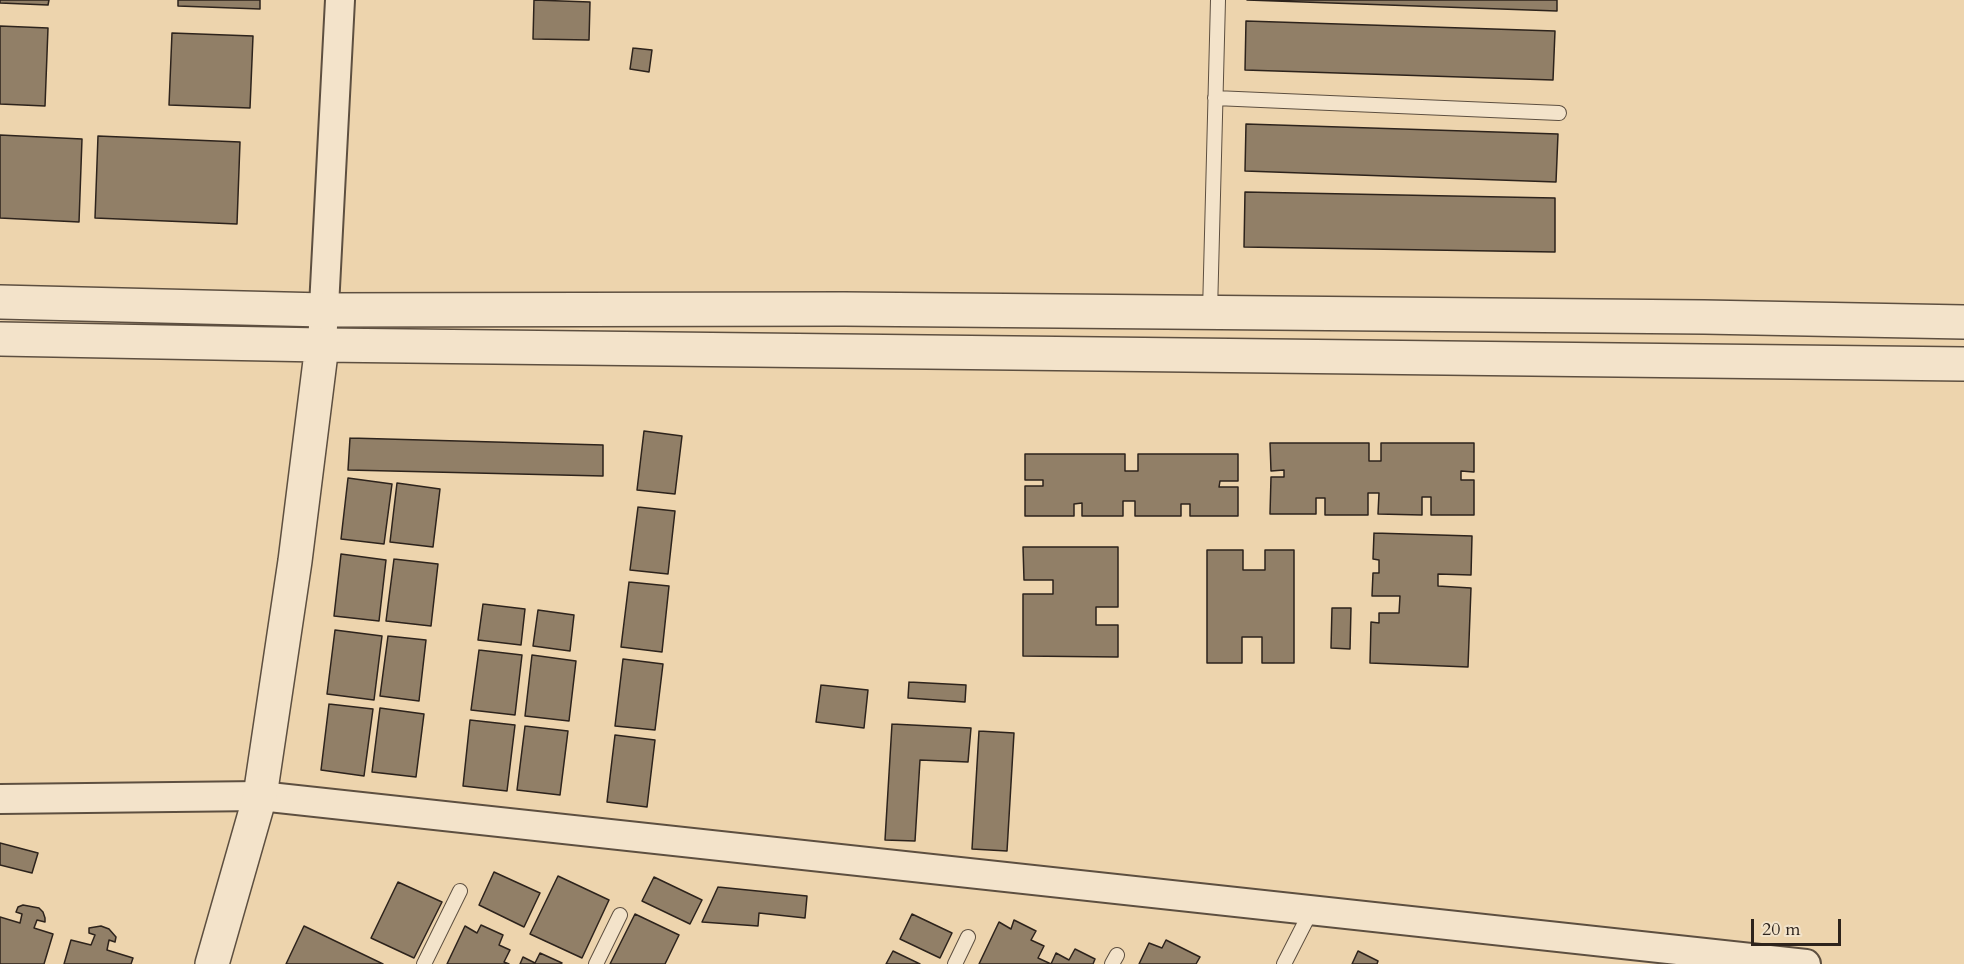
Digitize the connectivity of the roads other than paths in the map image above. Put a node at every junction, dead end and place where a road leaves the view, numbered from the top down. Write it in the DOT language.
graph roads {
  1 [pos="340,0"];
  2 [pos="1218,0"];
  3 [pos="1215,98"];
  4 [pos="1559,113"];
  5 [pos="0,302"];
  6 [pos="324,310"];
  7 [pos="1210,312"];
  8 [pos="1277,313"];
  9 [pos="1964,322"];
  10 [pos="0,339"];
  11 [pos="322,345"];
  12 [pos="1278,356"];
  13 [pos="1964,364"];
  14 [pos="260,796"];
  15 [pos="0,799"];
  16 [pos="460,891"];
  17 [pos="1312,909"];
  18 [pos="620,915"];
  19 [pos="968,937"];
  20 [pos="1637,955"];
  21 [pos="212,964"];
  22 [pos="424,964"];
  23 [pos="596,964"];
  24 [pos="955,964"];
  25 [pos="1284,964"];
  26 [pos="1806,964"];
  1 -- 6 [label="street"];
  2 -- 3 [label="lane"];
  3 -- 4 [label="lane"];
  3 -- 7 [label="lane"];
  5 -- 6 [label="street"];
  6 -- 7 [label="street"];
  6 -- 11 [label="street"];
  7 -- 8 [label="street"];
  8 -- 9 [label="street"];
  8 -- 12 [label="street"];
  10 -- 11 [label="street"];
  11 -- 12 [label="street"];
  11 -- 14 [label="street"];
  12 -- 13 [label="street"];
  14 -- 15 [label="street"];
  14 -- 17 [label="street"];
  14 -- 21 [label="street"];
  16 -- 22 [label="lane"];
  17 -- 20 [label="street"];
  17 -- 25 [label="lane"];
  18 -- 23 [label="lane"];
  19 -- 24 [label="lane"];
  20 -- 26 [label="street"];
}
